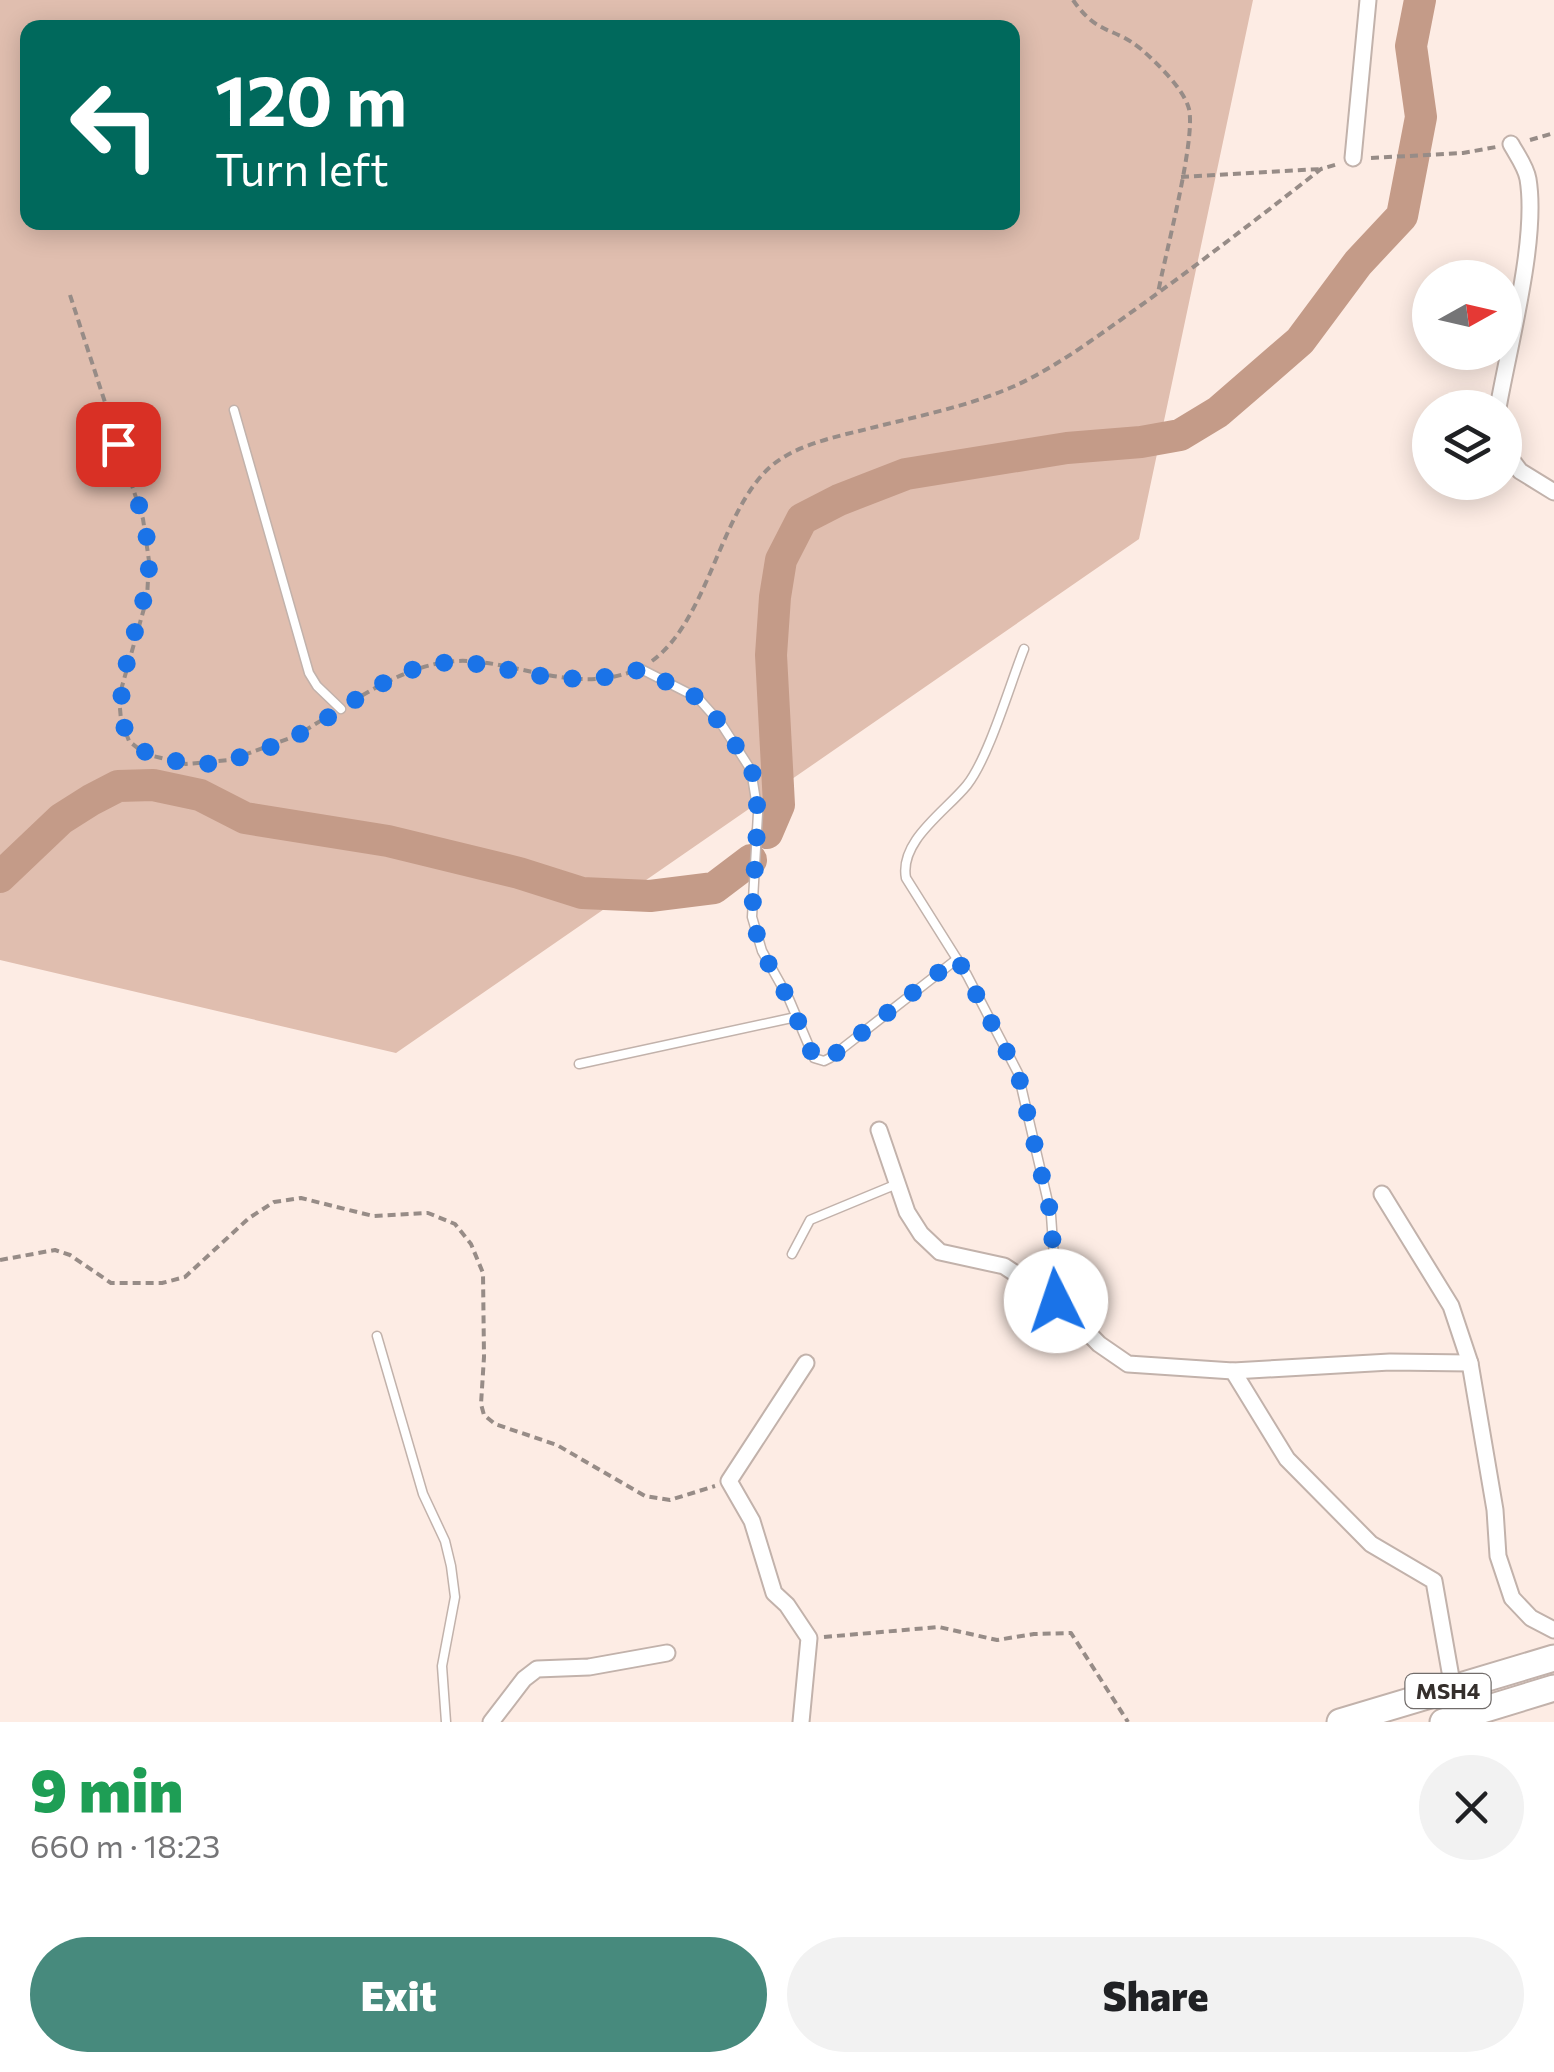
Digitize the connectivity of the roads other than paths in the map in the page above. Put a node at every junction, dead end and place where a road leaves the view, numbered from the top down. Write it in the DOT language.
graph roads {
  1 [pos="1368,0"];
  2 [pos="1511,144"];
  3 [pos="1353,158"];
  4 [pos="1501,390"];
  5 [pos="234,410"];
  6 [pos="1522,472"];
  7 [pos="1554,492"];
  8 [pos="1024,649"];
  9 [pos="641,669"];
  10 [pos="340,709"];
  11 [pos="957,958"];
  12 [pos="796,1017"];
  13 [pos="579,1064"];
  14 [pos="879,1130"];
  15 [pos="897,1184"];
  16 [pos="1382,1194"];
  17 [pos="792,1254"];
  18 [pos="1056,1301"];
  19 [pos="377,1336"];
  20 [pos="806,1363"];
  21 [pos="1470,1363"];
  22 [pos="1233,1371"];
  23 [pos="1554,1630"];
  24 [pos="667,1654"];
  25 [pos="1554,1658"];
  26 [pos="1554,1688"];
  27 [pos="1452,1690"];
  28 [pos="1450,1720"];
  29 [pos="446,1722"];
  30 [pos="492,1722"];
  31 [pos="801,1722"];
  32 [pos="1340,1722"];
  1 -- 3 [label="street"];
  2 -- 4 [label="street"];
  5 -- 10 [label="lane"];
  6 -- 7 [label="street"];
  8 -- 11 [label="lane"];
  9 -- 12 [label="lane"];
  11 -- 12 [label="lane"];
  11 -- 18 [label="lane"];
  12 -- 13 [label="lane"];
  14 -- 15 [label="street"];
  15 -- 17 [label="lane"];
  15 -- 18 [label="street"];
  16 -- 21 [label="street"];
  18 -- 22 [label="street"];
  19 -- 29 [label="lane"];
  20 -- 31 [label="street"];
  21 -- 22 [label="street"];
  21 -- 23 [label="street"];
  22 -- 27 [label="street"];
  24 -- 30 [label="street"];
  25 -- 27 [label="main road, MSH4"];
  26 -- 28 [label="main road, MSH4"];
  27 -- 28 [label="street"];
  27 -- 32 [label="main road, MSH4"];
}
